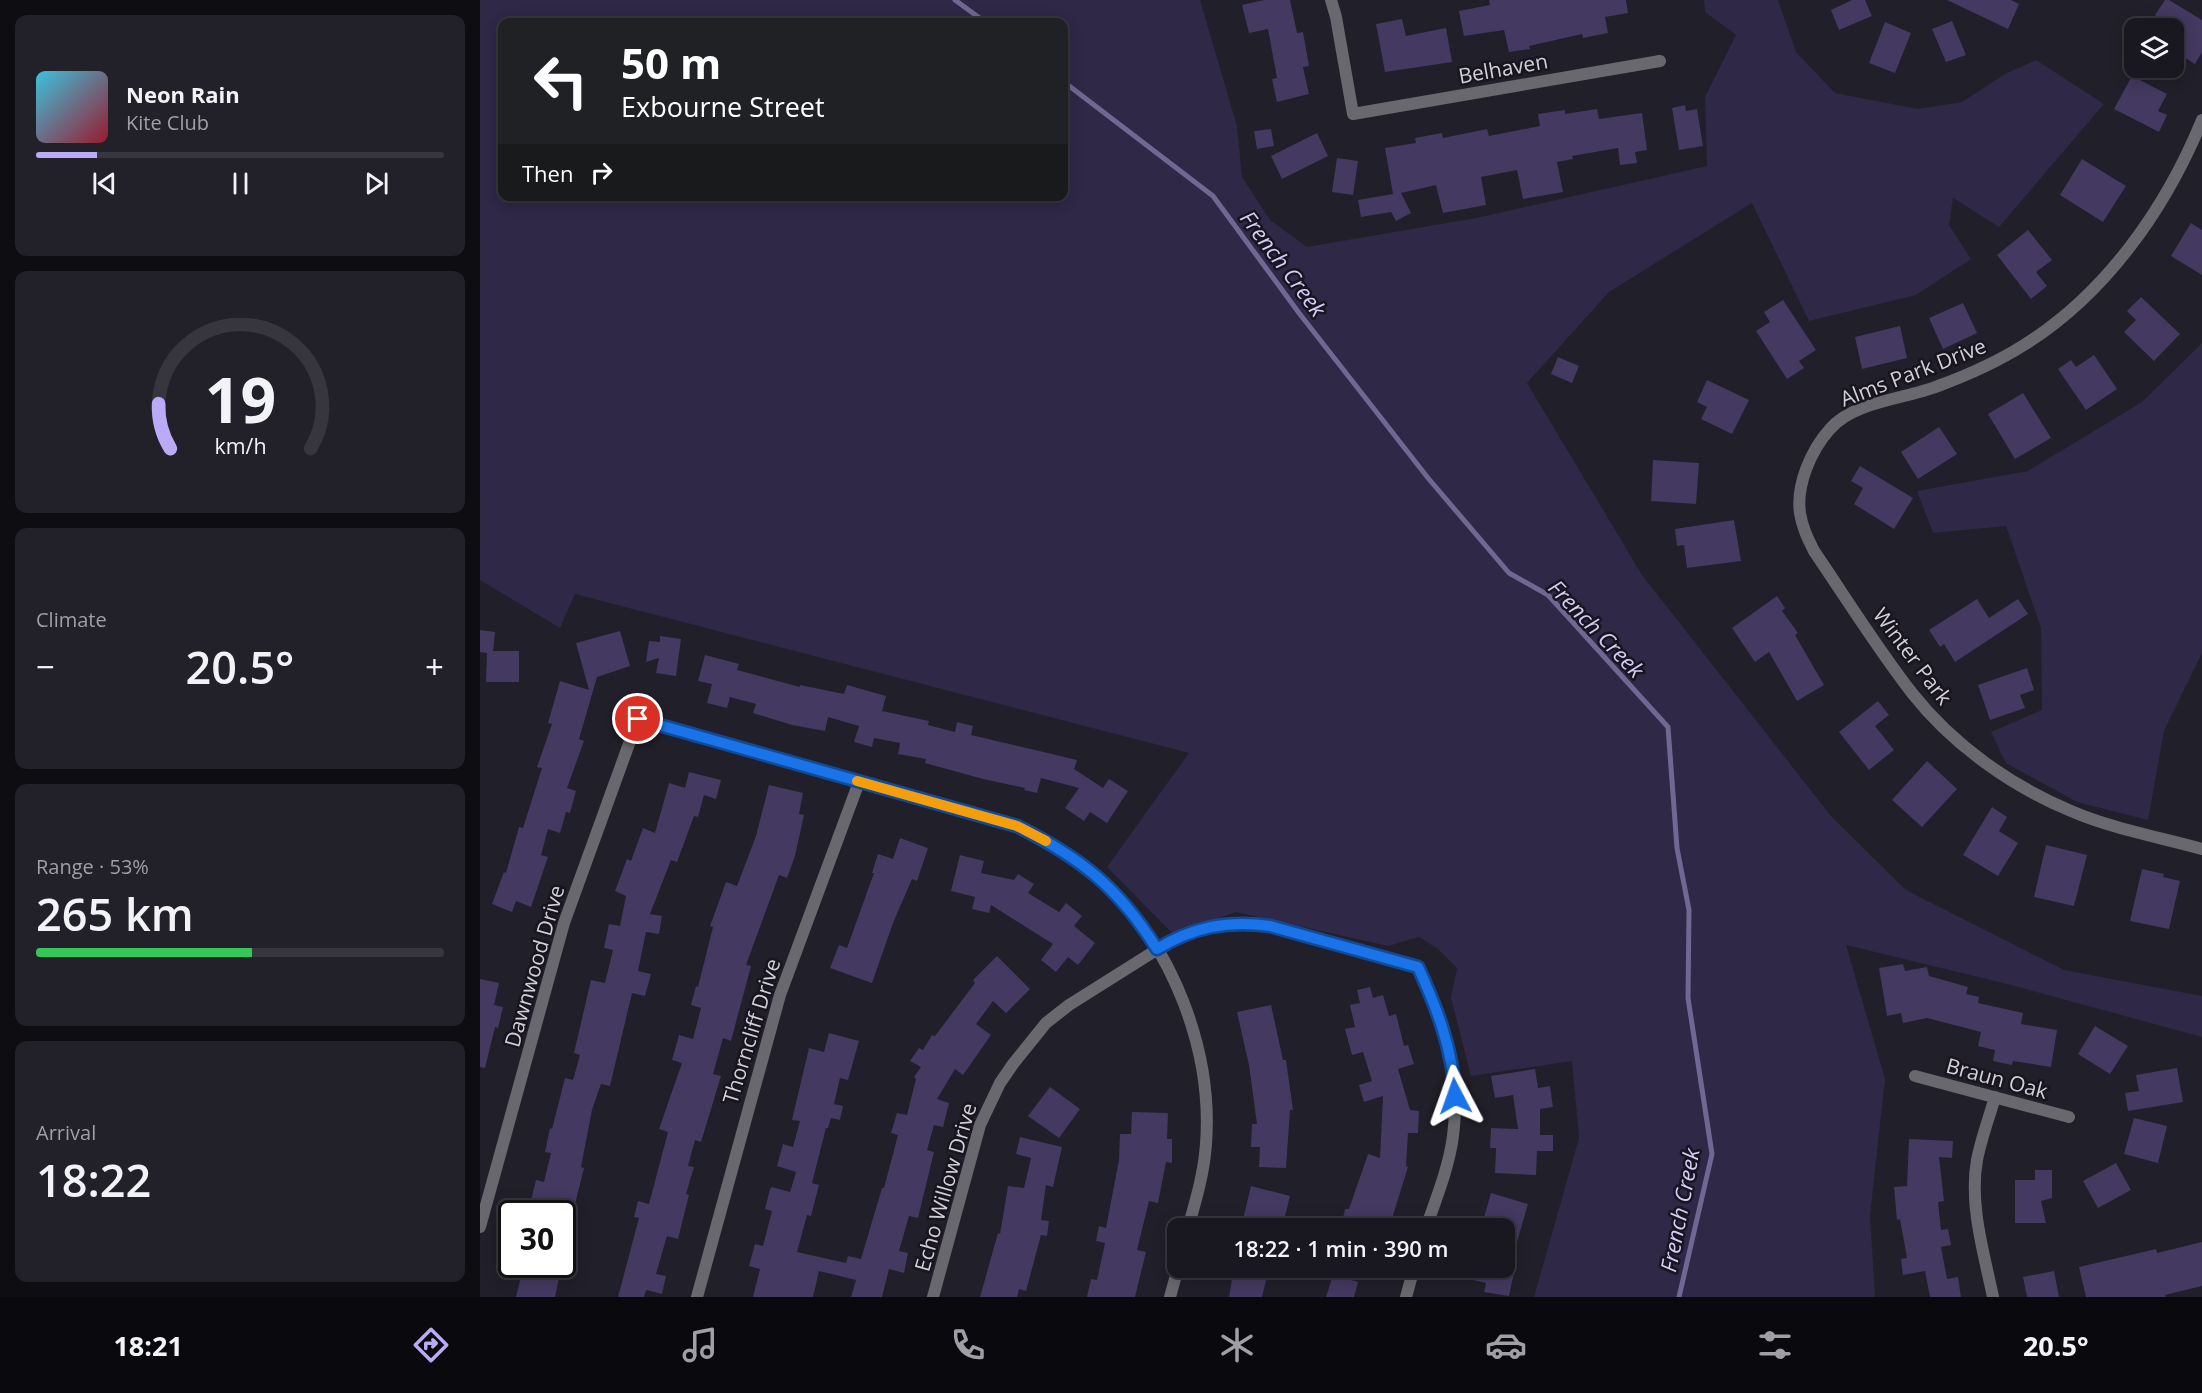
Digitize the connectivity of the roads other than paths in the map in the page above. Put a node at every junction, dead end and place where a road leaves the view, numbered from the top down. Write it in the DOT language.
graph roads {
  1 [pos="1331,0"];
  2 [pos="1660,61"];
  3 [pos="2202,120"];
  4 [pos="1803,476"];
  5 [pos="859,782"];
  6 [pos="2202,849"];
  7 [pos="1157,949"];
  8 [pos="1915,1076"];
  9 [pos="1995,1097"];
  10 [pos="2069,1117"];
  11 [pos="1191,1218"];
  12 [pos="1429,1218"];
  13 [pos="480,1227"];
  14 [pos="1175,1278"];
  15 [pos="1411,1278"];
  16 [pos="697,1297"];
  17 [pos="933,1297"];
  18 [pos="1170,1297"];
  19 [pos="1406,1297"];
  20 [pos="1993,1297"];
  1 -- 2 [label="street, Belhaven"];
  3 -- 4 [label="street, Alms Park Drive"];
  4 -- 6 [label="street, Winter Park"];
  5 -- 7 [label="street"];
  5 -- 13 [label="street, Dawnwood Drive"];
  5 -- 16 [label="street, Thorncliff Drive"];
  7 -- 11 [label="street"];
  7 -- 12 [label="street, Echo Willow Drive"];
  7 -- 17 [label="street, Echo Willow Drive"];
  8 -- 9 [label="street, Braun Oak"];
  9 -- 10 [label="street, Braun Oak"];
  9 -- 20 [label="street"];
  14 -- 18 [label="street"];
  15 -- 19 [label="street"];
}
